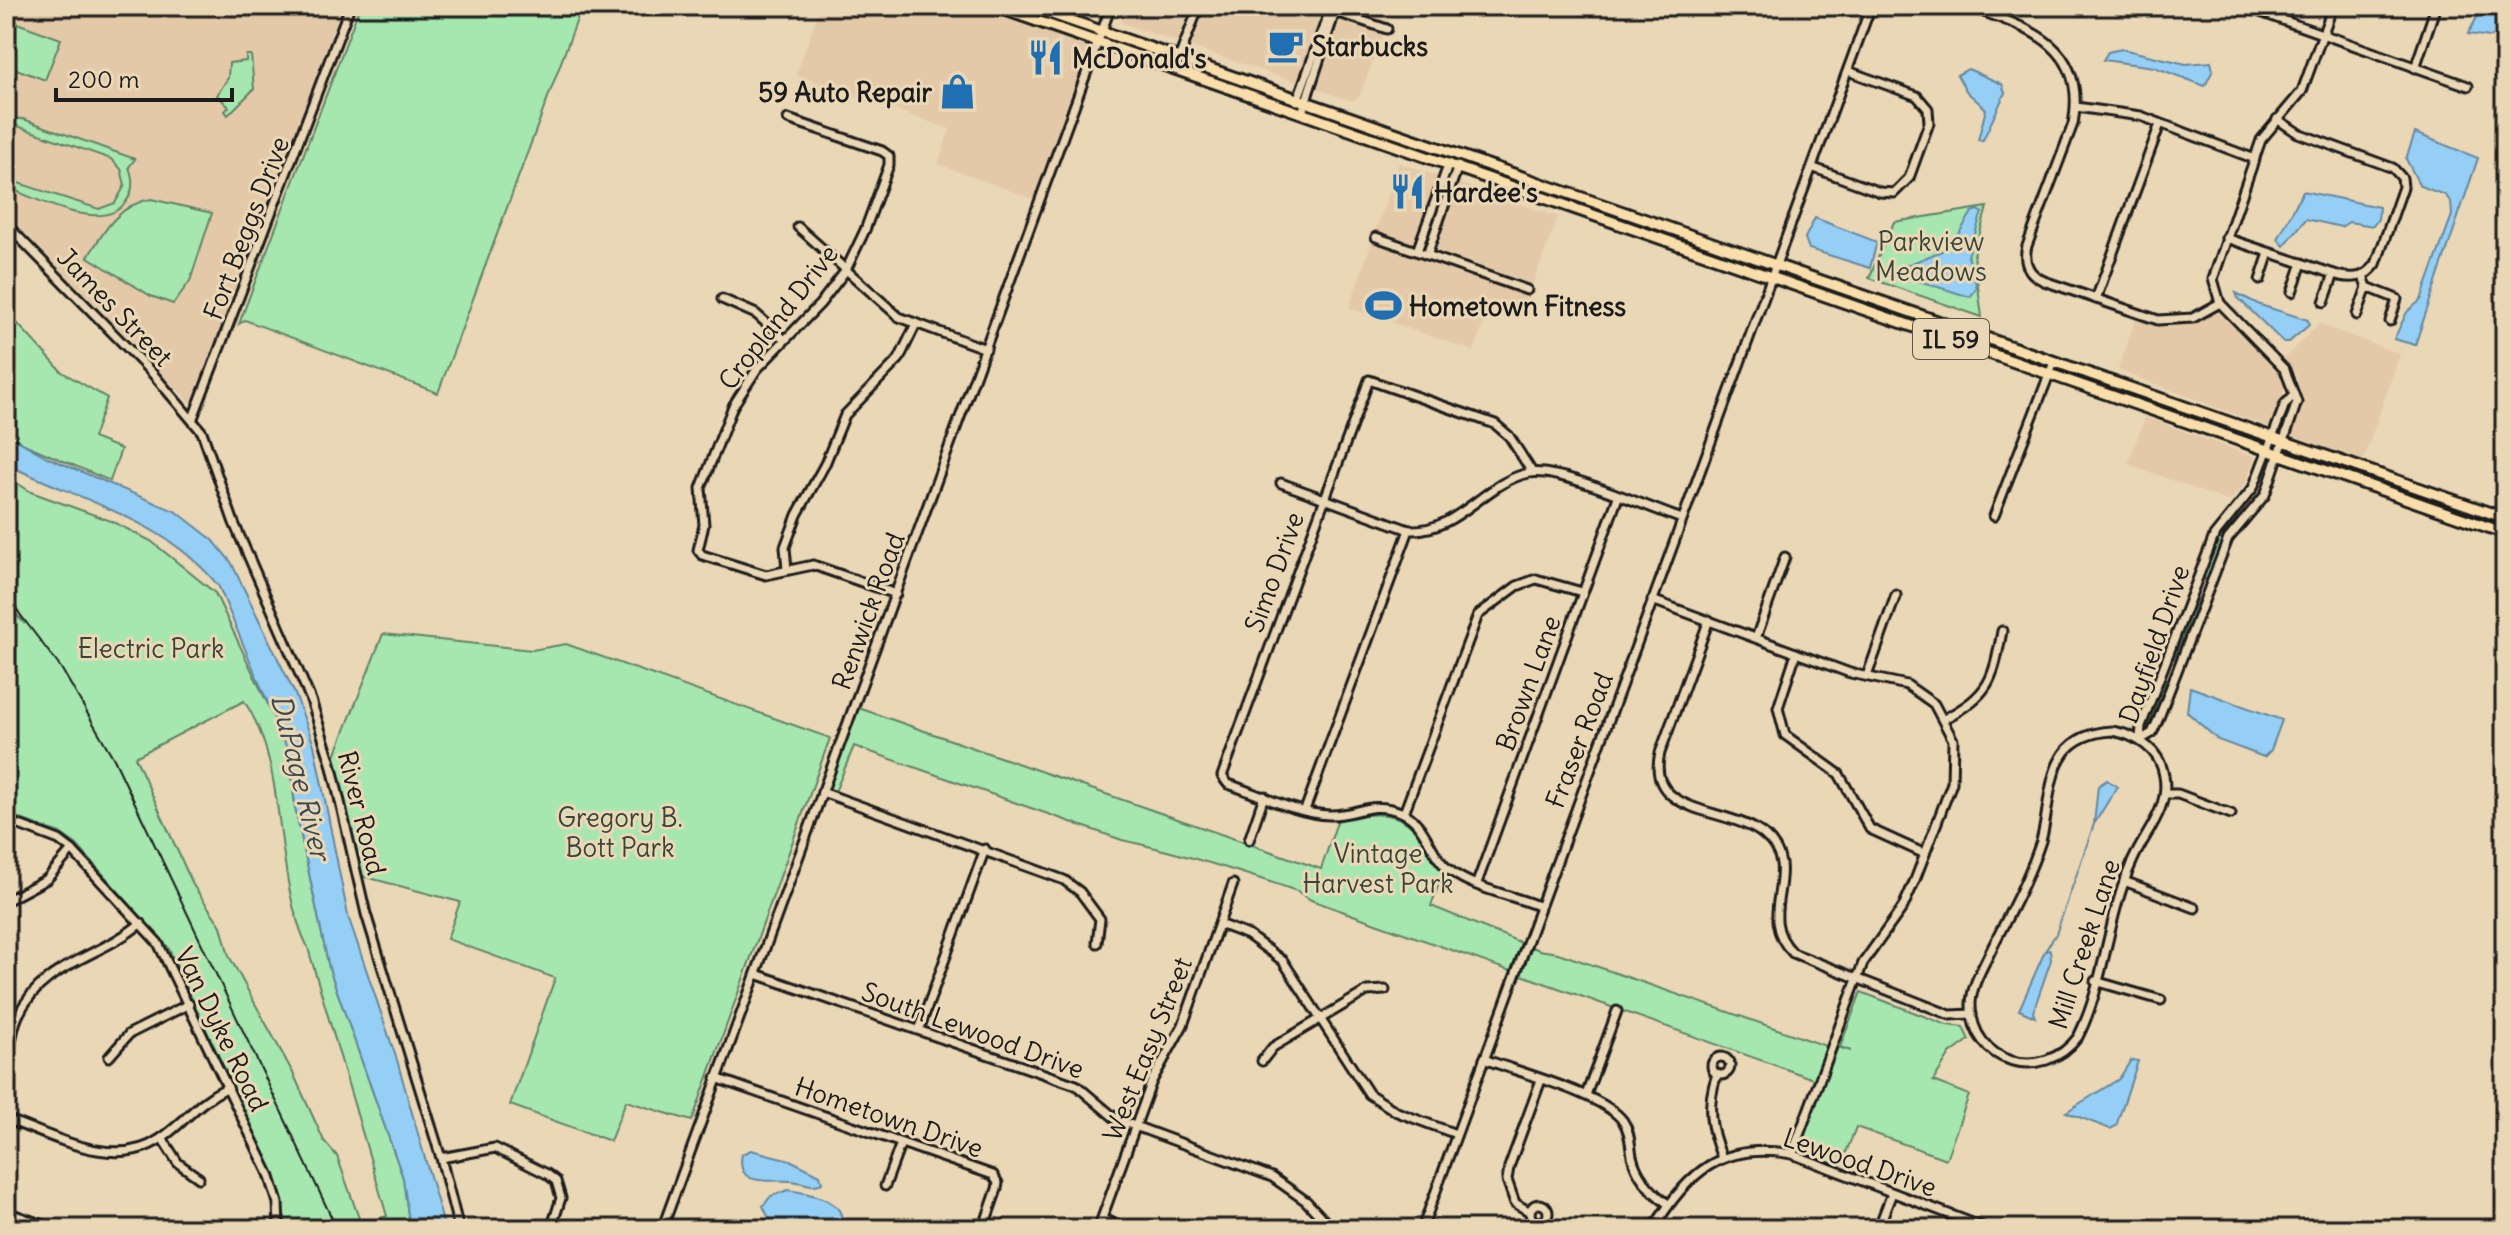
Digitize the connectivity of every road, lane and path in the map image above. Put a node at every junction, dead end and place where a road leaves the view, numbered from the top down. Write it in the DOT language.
graph roads {
  1 [pos="350,6"];
  2 [pos="994,6"];
  3 [pos="1029,6"];
  4 [pos="1111,6"];
  5 [pos="1199,6"];
  6 [pos="1318,6"];
  7 [pos="1871,6"];
  8 [pos="1966,6"];
  9 [pos="2243,6"];
  10 [pos="2333,6"];
  11 [pos="2436,6"];
  12 [pos="1336,9"];
  13 [pos="1019,10"];
  14 [pos="1387,29"];
  15 [pos="1102,32"];
  16 [pos="2323,36"];
  17 [pos="1098,43"];
  18 [pos="1179,58"];
  19 [pos="2415,68"];
  20 [pos="1848,71"];
  21 [pos="2468,86"];
  22 [pos="1302,101"];
  23 [pos="2076,107"];
  24 [pos="1298,112"];
  25 [pos="788,119"];
  26 [pos="2277,119"];
  27 [pos="2160,124"];
  28 [pos="1457,155"];
  29 [pos="2255,159"];
  30 [pos="1453,166"];
  31 [pos="1814,168"];
  32 [pos="6,224"];
  33 [pos="798,227"];
  34 [pos="1376,237"];
  35 [pos="2226,238"];
  36 [pos="1417,251"];
  37 [pos="2269,253"];
  38 [pos="1427,255"];
  39 [pos="2302,263"];
  40 [pos="1777,266"];
  41 [pos="846,270"];
  42 [pos="2334,274"];
  43 [pos="2363,276"];
  44 [pos="1773,277"];
  45 [pos="2260,280"];
  46 [pos="2367,287"];
  47 [pos="1527,290"];
  48 [pos="2292,292"];
  49 [pos="722,299"];
  50 [pos="2096,299"];
  51 [pos="2324,302"];
  52 [pos="2220,303"];
  53 [pos="2357,315"];
  54 [pos="2390,321"];
  55 [pos="916,324"];
  56 [pos="784,339"];
  57 [pos="986,349"];
  58 [pos="2054,362"];
  59 [pos="2049,373"];
  60 [pos="2293,396"];
  61 [pos="193,418"];
  62 [pos="2272,439"];
  63 [pos="2284,443"];
  64 [pos="2267,449"];
  65 [pos="2280,454"];
  66 [pos="1532,472"];
  67 [pos="1281,483"];
  68 [pos="1618,497"];
  69 [pos="1323,498"];
  70 [pos="1994,516"];
  71 [pos="2505,518"];
  72 [pos="1682,519"];
  73 [pos="1409,530"];
  74 [pos="2505,533"];
  75 [pos="1785,557"];
  76 [pos="787,570"];
  77 [pos="2195,587"];
  78 [pos="1582,592"];
  79 [pos="2207,592"];
  80 [pos="896,594"];
  81 [pos="1896,595"];
  82 [pos="1652,600"];
  83 [pos="1709,620"];
  84 [pos="2002,631"];
  85 [pos="1756,638"];
  86 [pos="1796,653"];
  87 [pos="2164,668"];
  88 [pos="2177,673"];
  89 [pos="1867,676"];
  90 [pos="1944,719"];
  91 [pos="2140,740"];
  92 [pos="822,792"];
  93 [pos="2165,794"];
  94 [pos="1264,796"];
  95 [pos="1305,810"];
  96 [pos="1404,813"];
  97 [pos="2231,814"];
  98 [pos="6,820"];
  99 [pos="1249,840"];
  100 [pos="985,849"];
  101 [pos="72,850"];
  102 [pos="1925,854"];
  103 [pos="2124,881"];
  104 [pos="1477,883"];
  105 [pos="1233,884"];
  106 [pos="6,901"];
  107 [pos="1538,906"];
  108 [pos="2195,908"];
  109 [pos="141,923"];
  110 [pos="1219,924"];
  111 [pos="1097,943"];
  112 [pos="756,974"];
  113 [pos="1856,980"];
  114 [pos="2095,981"];
  115 [pos="1385,990"];
  116 [pos="2161,1000"];
  117 [pos="189,1004"];
  118 [pos="1617,1011"];
  119 [pos="1972,1014"];
  120 [pos="1319,1019"];
  121 [pos="919,1030"];
  122 [pos="109,1057"];
  123 [pos="1484,1059"];
  124 [pos="1262,1061"];
  125 [pos="6,1071"];
  126 [pos="1717,1074"];
  127 [pos="716,1078"];
  128 [pos="1541,1080"];
  129 [pos="228,1087"];
  130 [pos="1586,1095"];
  131 [pos="6,1119"];
  132 [pos="1136,1126"];
  133 [pos="1456,1134"];
  134 [pos="162,1138"];
  135 [pos="901,1143"];
  136 [pos="1792,1154"];
  137 [pos="441,1158"];
  138 [pos="1722,1158"];
  139 [pos="199,1178"];
  140 [pos="885,1186"];
  141 [pos="1892,1193"];
  142 [pos="1668,1204"];
  143 [pos="6,1212"];
  144 [pos="1530,1212"];
  145 [pos="1102,1219"];
  146 [pos="1979,1227"];
  147 [pos="55,1229"];
  148 [pos="279,1229"];
  149 [pos="459,1229"];
  150 [pos="551,1229"];
  151 [pos="662,1229"];
  152 [pos="983,1229"];
  153 [pos="1098,1229"];
  154 [pos="1129,1229"];
  155 [pos="1332,1229"];
  156 [pos="1422,1229"];
  157 [pos="1653,1229"];
  158 [pos="1878,1229"];
  159 [pos="1988,1229"];
  1 -- 61 [label="street, Fort Beggs Drive"];
  2 -- 13 [label="main road, IL 59"];
  3 -- 15 [label="main road, IL 59"];
  4 -- 15 [label="street, Renwick Road"];
  5 -- 18 [label="street"];
  6 -- 12 [label="street"];
  7 -- 20 [label="street, Fraser Road"];
  8 -- 23 [label="street"];
  9 -- 16 [label="street"];
  10 -- 16 [label="street"];
  11 -- 19 [label="street"];
  12 -- 14 [label="street"];
  12 -- 22 [label="street"];
  13 -- 17 [label="main road, IL 59"];
  15 -- 17 [label="street, Renwick Road"];
  15 -- 18 [label="main road, IL 59"];
  16 -- 19 [label="street"];
  16 -- 26 [label="street"];
  17 -- 24 [label="main road, IL 59"];
  17 -- 57 [label="street, Renwick Road"];
  18 -- 22 [label="main road, IL 59"];
  19 -- 21 [label="street"];
  20 -- 31 [label="street, Fraser Road"];
  20 -- 31 [label="street"];
  22 -- 24 [label="street"];
  22 -- 28 [label="main road, IL 59"];
  23 -- 27 [label="street"];
  23 -- 50 [label="street"];
  24 -- 30 [label="main road, IL 59"];
  25 -- 41 [label="street, Cropland Drive"];
  26 -- 29 [label="street"];
  26 -- 43 [label="street"];
  27 -- 29 [label="street"];
  27 -- 50 [label="street"];
  28 -- 30 [label="street"];
  28 -- 40 [label="main road, IL 59"];
  29 -- 35 [label="street"];
  30 -- 36 [label="street"];
  30 -- 38 [label="street"];
  30 -- 44 [label="main road, IL 59"];
  31 -- 40 [label="street, Fraser Road"];
  32 -- 61 [label="street, James Street"];
  33 -- 41 [label="street"];
  34 -- 36 [label="street"];
  35 -- 37 [label="street"];
  35 -- 52 [label="street"];
  36 -- 38 [label="street"];
  37 -- 39 [label="street"];
  37 -- 45 [label="street"];
  38 -- 47 [label="street"];
  39 -- 42 [label="street"];
  39 -- 48 [label="street"];
  40 -- 44 [label="street, Fraser Road"];
  40 -- 58 [label="main road, IL 59"];
  41 -- 55 [label="street"];
  41 -- 56 [label="street, Cropland Drive"];
  42 -- 43 [label="street"];
  42 -- 51 [label="street"];
  43 -- 46 [label="street"];
  44 -- 59 [label="main road, IL 59"];
  44 -- 72 [label="street, Fraser Road"];
  46 -- 53 [label="street"];
  46 -- 54 [label="street"];
  49 -- 56 [label="street"];
  50 -- 52 [label="street"];
  52 -- 60 [label="street"];
  55 -- 57 [label="street"];
  55 -- 76 [label="street"];
  56 -- 76 [label="street, Cropland Drive"];
  57 -- 80 [label="street, Renwick Road"];
  58 -- 59 [label="street"];
  58 -- 62 [label="main road, IL 59"];
  59 -- 64 [label="main road, IL 59"];
  59 -- 70 [label="street"];
  60 -- 62 [label="street, Dayfield Drive"];
  60 -- 63 [label="street, Dayfield Drive"];
  61 -- 137 [label="street, River Road"];
  62 -- 63 [label="main road, IL 59"];
  62 -- 64 [label="street, Dayfield Drive"];
  63 -- 65 [label="street, Dayfield Drive"];
  63 -- 71 [label="main road, IL 59"];
  64 -- 65 [label="main road, IL 59"];
  64 -- 77 [label="street, Dayfield Drive"];
  65 -- 74 [label="main road, IL 59"];
  65 -- 79 [label="street, Dayfield Drive"];
  66 -- 68 [label="street"];
  66 -- 69 [label="street, Simo Drive"];
  66 -- 73 [label="street"];
  67 -- 69 [label="street"];
  68 -- 72 [label="street"];
  68 -- 78 [label="street, Brown Lane"];
  69 -- 73 [label="street"];
  69 -- 94 [label="street, Simo Drive"];
  72 -- 82 [label="street, Fraser Road"];
  73 -- 95 [label="street"];
  75 -- 85 [label="street"];
  76 -- 80 [label="street"];
  77 -- 79 [label="street"];
  77 -- 87 [label="street, Dayfield Drive"];
  78 -- 96 [label="street"];
  78 -- 104 [label="street, Brown Lane"];
  79 -- 88 [label="street, Dayfield Drive"];
  80 -- 92 [label="street, Renwick Road"];
  81 -- 89 [label="street"];
  82 -- 83 [label="street"];
  82 -- 107 [label="street, Fraser Road"];
  83 -- 85 [label="street"];
  83 -- 113 [label="street"];
  84 -- 90 [label="street"];
  85 -- 86 [label="street"];
  86 -- 89 [label="street"];
  86 -- 102 [label="street"];
  87 -- 88 [label="street"];
  87 -- 91 [label="street, Dayfield Drive"];
  88 -- 91 [label="street, Dayfield Drive"];
  89 -- 90 [label="street"];
  90 -- 102 [label="street"];
  91 -- 93 [label="street"];
  91 -- 119 [label="street"];
  92 -- 100 [label="street"];
  92 -- 112 [label="street, Renwick Road"];
  93 -- 97 [label="street"];
  93 -- 103 [label="street, Mill Creek Lane"];
  94 -- 95 [label="street"];
  94 -- 99 [label="street"];
  95 -- 96 [label="street"];
  96 -- 104 [label="street"];
  98 -- 101 [label="street, Van Dyke Road"];
  100 -- 111 [label="street"];
  100 -- 121 [label="street"];
  101 -- 106 [label="street"];
  101 -- 109 [label="street, Van Dyke Road"];
  102 -- 113 [label="street"];
  103 -- 108 [label="street"];
  103 -- 114 [label="street, Mill Creek Lane"];
  104 -- 107 [label="street"];
  105 -- 110 [label="street, West Easy Street"];
  107 -- 123 [label="street, Fraser Road"];
  109 -- 117 [label="street, Van Dyke Road"];
  109 -- 125 [label="street"];
  110 -- 120 [label="street"];
  110 -- 132 [label="street, West Easy Street"];
  112 -- 121 [label="street, South Lewood Drive"];
  112 -- 127 [label="street, Renwick Road"];
  113 -- 119 [label="street"];
  113 -- 136 [label="street"];
  114 -- 116 [label="street"];
  114 -- 119 [label="street, Mill Creek Lane"];
  115 -- 120 [label="street"];
  117 -- 122 [label="street"];
  117 -- 129 [label="street, Van Dyke Road"];
  118 -- 130 [label="street"];
  120 -- 124 [label="street"];
  120 -- 133 [label="street"];
  121 -- 132 [label="street, South Lewood Drive"];
  123 -- 128 [label="street"];
  123 -- 133 [label="street, Fraser Road"];
  126 -- 138 [label="street"];
  127 -- 135 [label="street, Hometown Drive"];
  127 -- 151 [label="street, Renwick Road"];
  128 -- 130 [label="street"];
  128 -- 144 [label="street"];
  129 -- 134 [label="street"];
  129 -- 148 [label="street, Van Dyke Road"];
  130 -- 142 [label="street"];
  131 -- 134 [label="street"];
  132 -- 145 [label="street, West Easy Street"];
  132 -- 155 [label="street, South Lewood Drive"];
  133 -- 156 [label="street, Fraser Road"];
  134 -- 139 [label="street"];
  135 -- 140 [label="street"];
  135 -- 152 [label="street, Hometown Drive"];
  136 -- 138 [label="street, Lewood Drive"];
  136 -- 141 [label="street, Lewood Drive"];
  137 -- 149 [label="street, River Road"];
  137 -- 150 [label="street"];
  138 -- 142 [label="street, Lewood Drive"];
  141 -- 146 [label="street, Lewood Drive"];
  141 -- 158 [label="street"];
  142 -- 157 [label="street, Lewood Drive"];
  143 -- 147 [label="street"];
  145 -- 153 [label="street, West Easy Street"];
  145 -- 154 [label="street"];
  146 -- 159 [label="street, Lewood Drive"];
}
